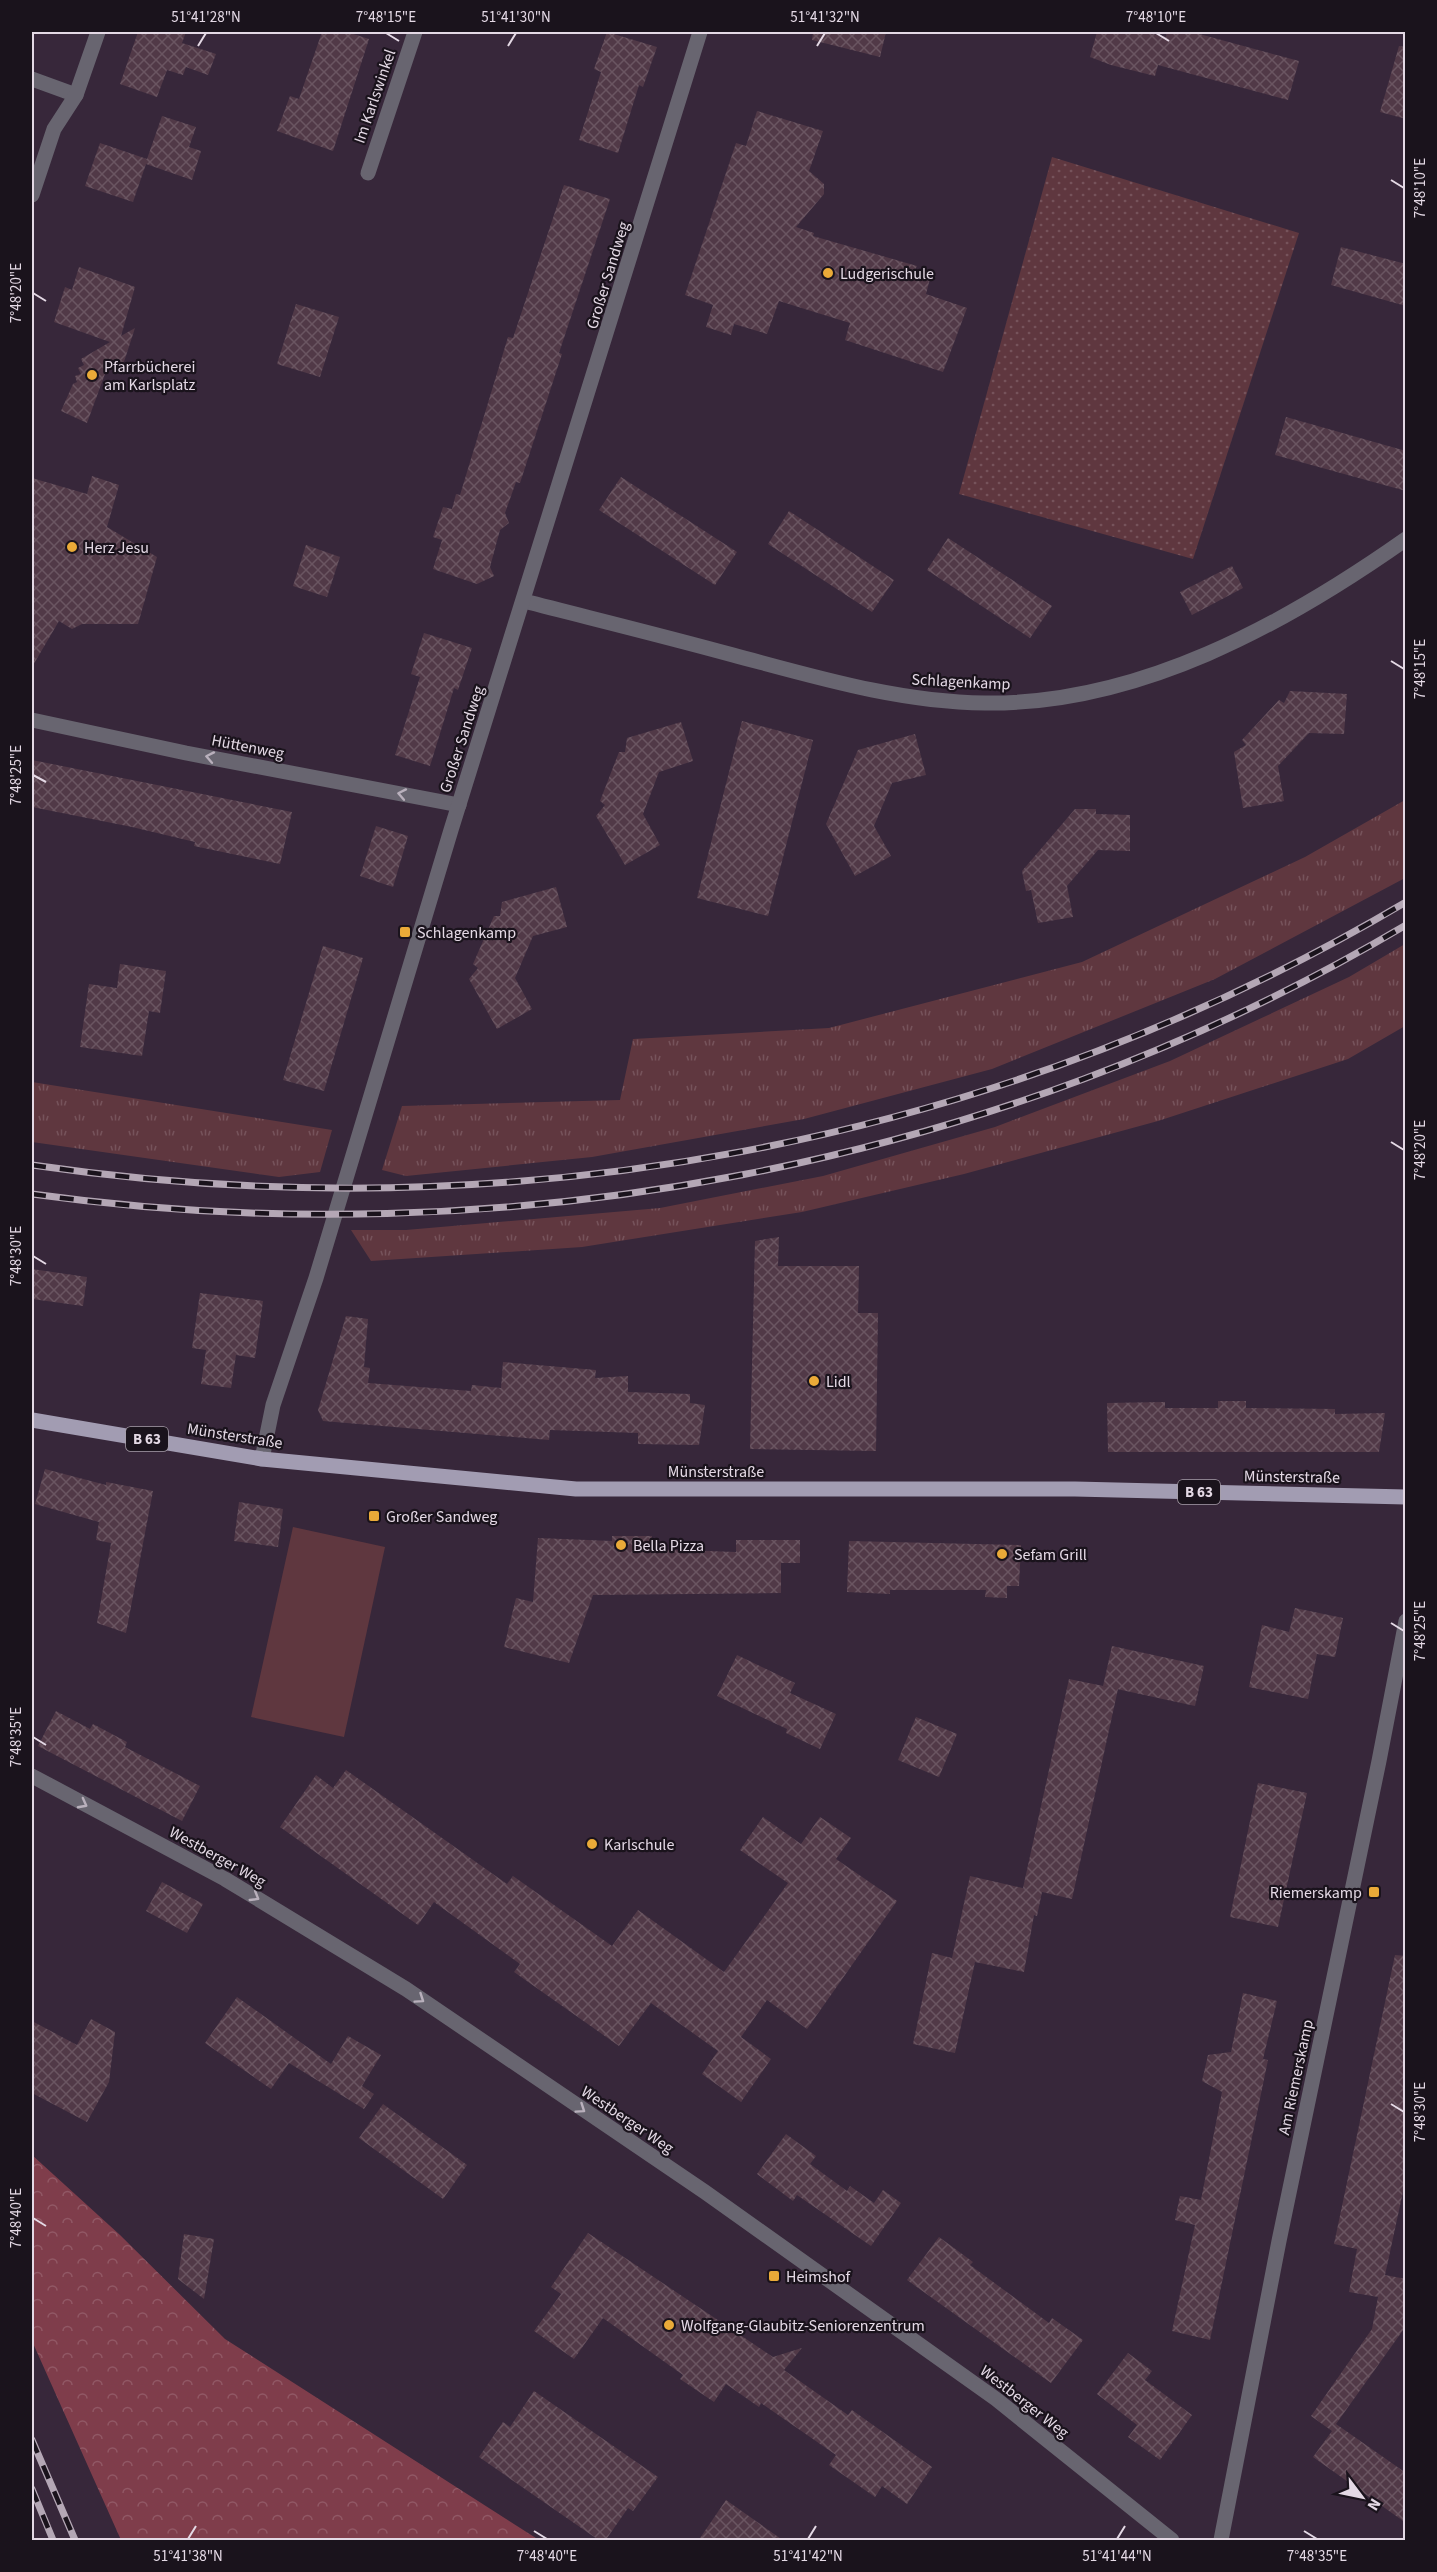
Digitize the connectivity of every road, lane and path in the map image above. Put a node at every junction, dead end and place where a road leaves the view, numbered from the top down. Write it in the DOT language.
graph roads {
  1 [pos="98,32"];
  2 [pos="415,32"];
  3 [pos="700,32"];
  4 [pos="32,80"];
  5 [pos="76,95"];
  6 [pos="368,173"];
  7 [pos="32,195"];
  8 [pos="1406,539"];
  9 [pos="525,601"];
  10 [pos="32,720"];
  11 [pos="459,805"];
  12 [pos="32,1420"];
  13 [pos="262,1459"];
  14 [pos="1406,1497"];
  15 [pos="1406,1621"];
  16 [pos="32,1776"];
  17 [pos="1172,2541"];
  18 [pos="1221,2541"];
  1 -- 5 [label="street"];
  2 -- 6 [label="street, Im Karlswinkel"];
  3 -- 9 [label="street, Großer Sandweg"];
  4 -- 5 [label="street"];
  5 -- 7 [label="street"];
  8 -- 9 [label="street, Schlagenkamp"];
  9 -- 11 [label="street, Großer Sandweg"];
  11 -- 10 [label="street, Hüttenweg, one-way"];
  11 -- 13 [label="street, Großer Sandweg"];
  12 -- 13 [label="main road, Münsterstraße / B 63"];
  13 -- 14 [label="main road, Münsterstraße / B 63"];
  15 -- 18 [label="street, Am Riemerskamp"];
  16 -- 17 [label="street, Westberger Weg, one-way"];
}
